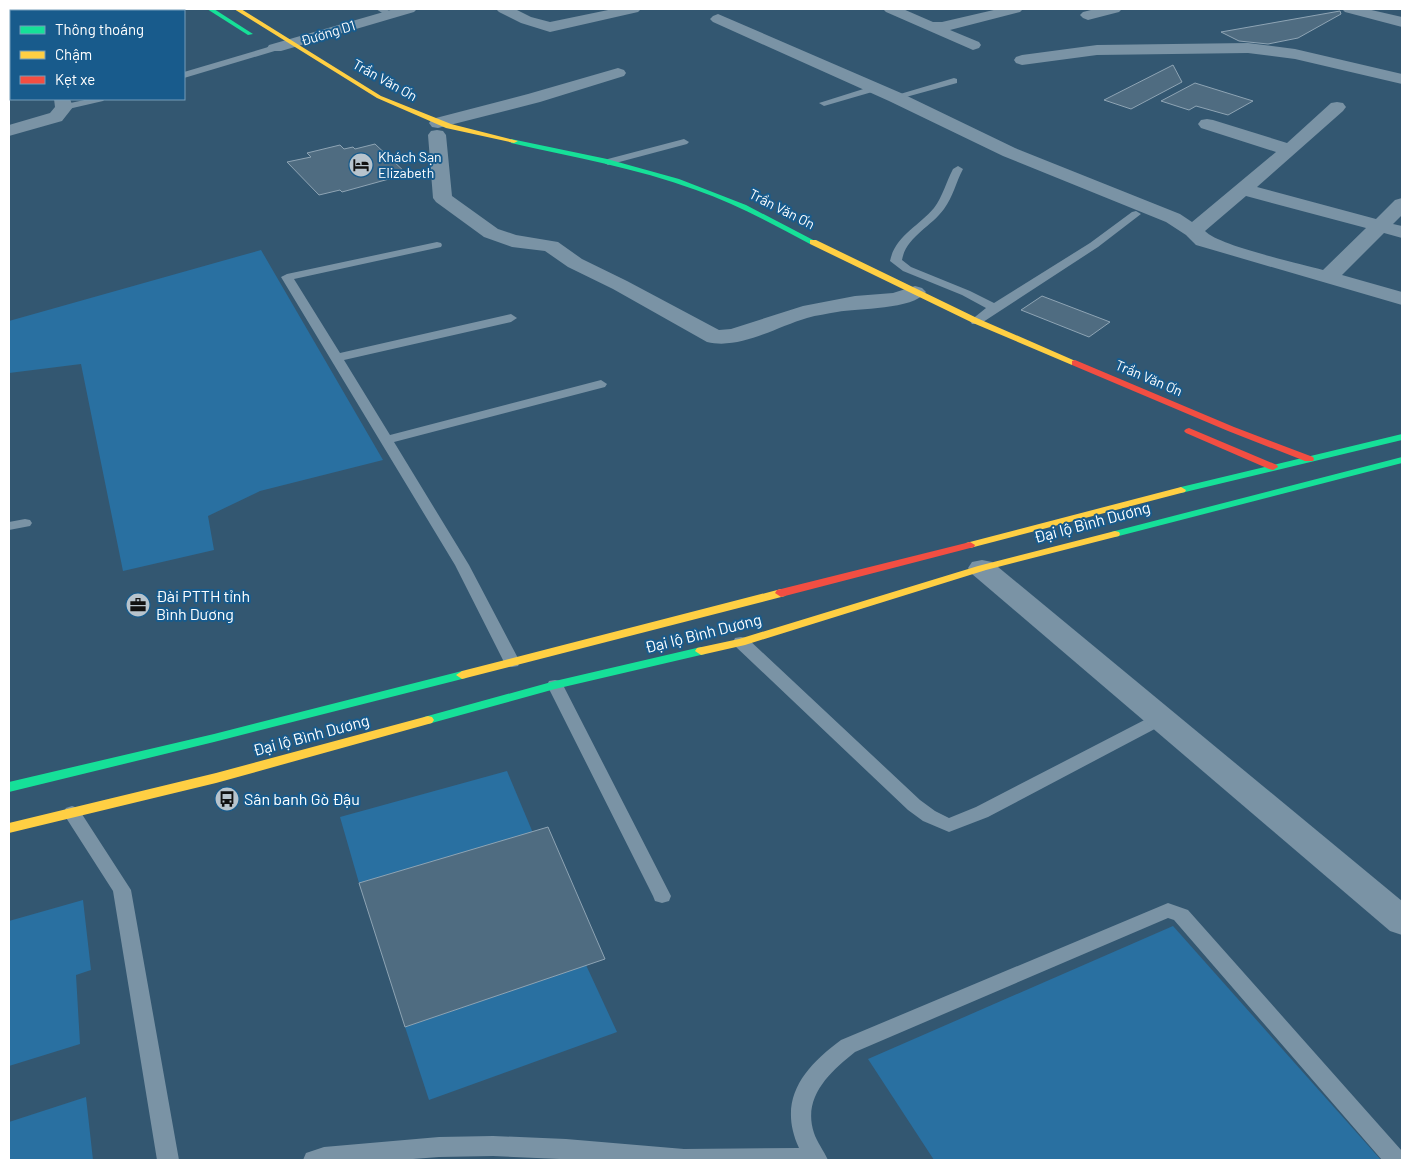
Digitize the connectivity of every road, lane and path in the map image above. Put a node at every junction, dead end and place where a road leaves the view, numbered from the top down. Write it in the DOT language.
graph roads {
  1 [pos="210,9"];
  2 [pos="237,9"];
  3 [pos="409,9"];
  4 [pos="504,9"];
  5 [pos="633,9"];
  6 [pos="890,9"];
  7 [pos="1015,9"];
  8 [pos="1114,9"];
  9 [pos="1350,9"];
  10 [pos="384,11"];
  11 [pos="1088,15"];
  12 [pos="718,19"];
  13 [pos="1402,22"];
  14 [pos="936,27"];
  15 [pos="972,45"];
  16 [pos="275,48"];
  17 [pos="293,51"];
  18 [pos="1022,60"];
  19 [pos="618,73"];
  20 [pos="185,74"];
  21 [pos="1402,79"];
  22 [pos="954,81"];
  23 [pos="876,88"];
  24 [pos="895,97"];
  25 [pos="91,100"];
  26 [pos="63,103"];
  27 [pos="824,103"];
  28 [pos="1337,107"];
  29 [pos="1207,124"];
  30 [pos="433,129"];
  31 [pos="9,131"];
  32 [pos="684,142"];
  33 [pos="1290,150"];
  34 [pos="542,159"];
  35 [pos="608,162"];
  36 [pos="958,169"];
  37 [pos="1243,189"];
  38 [pos="1402,204"];
  39 [pos="1136,214"];
  40 [pos="1380,226"];
  41 [pos="1193,231"];
  42 [pos="1402,232"];
  43 [pos="437,245"];
  44 [pos="1328,277"];
  45 [pos="872,288"];
  46 [pos="1402,299"];
  47 [pos="907,300"];
  48 [pos="994,308"];
  49 [pos="511,318"];
  50 [pos="976,320"];
  51 [pos="336,358"];
  52 [pos="601,384"];
  53 [pos="1181,428"];
  54 [pos="1402,437"];
  55 [pos="385,440"];
  56 [pos="1309,459"];
  57 [pos="1402,460"];
  58 [pos="1273,467"];
  59 [pos="25,523"];
  60 [pos="9,526"];
  61 [pos="982,568"];
  62 [pos="741,642"];
  63 [pos="512,662"];
  64 [pos="555,685"];
  65 [pos="1162,718"];
  66 [pos="9,787"];
  67 [pos="72,813"];
  68 [pos="9,828"];
  69 [pos="662,896"];
  70 [pos="1402,921"];
  71 [pos="816,1159"];
  72 [pos="168,1160"];
  73 [pos="314,1160"];
  74 [pos="1396,1160"];
  1 -- 16 [label="main road"];
  2 -- 17 [label="main road, Trần Văn Ơn"];
  3 -- 10 [label="street, Đường D1"];
  4 -- 5 [label="street"];
  6 -- 14 [label="street"];
  7 -- 14 [label="street"];
  8 -- 11 [label="street"];
  9 -- 13 [label="street"];
  10 -- 17 [label="street, Đường D1"];
  12 -- 23 [label="street"];
  14 -- 15 [label="street"];
  16 -- 17 [label="street, Đường D1"];
  16 -- 20 [label="lane"];
  17 -- 30 [label="main road, Trần Văn Ơn"];
  18 -- 21 [label="street"];
  19 -- 30 [label="street"];
  22 -- 24 [label="lane"];
  23 -- 24 [label="street"];
  23 -- 27 [label="lane"];
  24 -- 41 [label="street"];
  25 -- 26 [label="lane"];
  26 -- 31 [label="street"];
  28 -- 33 [label="street"];
  29 -- 33 [label="street"];
  30 -- 34 [label="main road, Trần Văn Ơn"];
  30 -- 35 [label="main road, Trần Văn Ơn"];
  30 -- 47 [label="street"];
  32 -- 35 [label="lane"];
  33 -- 37 [label="street"];
  35 -- 47 [label="main road, Trần Văn Ơn"];
  36 -- 48 [label="lane"];
  37 -- 40 [label="street"];
  37 -- 41 [label="street"];
  38 -- 40 [label="street"];
  39 -- 48 [label="lane"];
  40 -- 42 [label="street"];
  40 -- 44 [label="street"];
  41 -- 44 [label="street"];
  43 -- 51 [label="lane"];
  44 -- 46 [label="street"];
  45 -- 47 [label="main road, Trần Văn Ơn"];
  47 -- 50 [label="main road, Trần Văn Ơn"];
  48 -- 50 [label="lane"];
  49 -- 51 [label="lane"];
  50 -- 56 [label="main road, Trần Văn Ơn"];
  51 -- 55 [label="lane"];
  52 -- 55 [label="lane"];
  53 -- 58 [label="main road"];
  54 -- 56 [label="main road, Đại lộ Bình Dương"];
  55 -- 63 [label="lane"];
  56 -- 58 [label="main road, Đại lộ Bình Dương"];
  57 -- 61 [label="main road, Đại lộ Bình Dương"];
  58 -- 63 [label="main road, Đại lộ Bình Dương"];
  59 -- 60 [label="lane"];
  61 -- 62 [label="main road, Đại lộ Bình Dương"];
  61 -- 65 [label="street"];
  62 -- 64 [label="main road, Đại lộ Bình Dương"];
  62 -- 65 [label="lane"];
  63 -- 66 [label="main road, Đại lộ Bình Dương"];
  64 -- 67 [label="main road, Đại lộ Bình Dương"];
  64 -- 69 [label="lane"];
  65 -- 70 [label="street"];
  67 -- 68 [label="main road, Đại lộ Bình Dương"];
  67 -- 72 [label="lane"];
  71 -- 73 [label="lane"];
  71 -- 74 [label="lane"];
}
